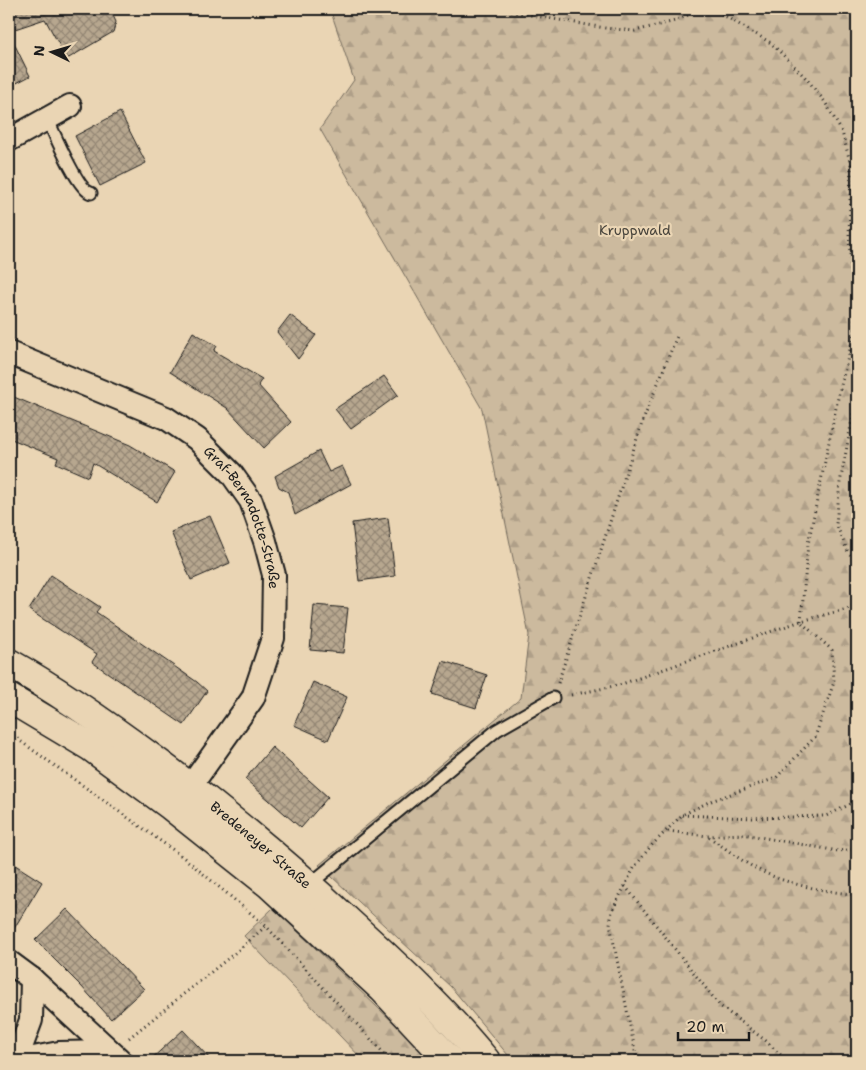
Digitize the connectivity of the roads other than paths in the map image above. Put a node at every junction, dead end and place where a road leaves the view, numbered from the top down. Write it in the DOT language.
graph roads {
  1 [pos="70,106"];
  2 [pos="47,118"];
  3 [pos="9,140"];
  4 [pos="91,193"];
  5 [pos="9,353"];
  6 [pos="9,663"];
  7 [pos="9,698"];
  8 [pos="553,698"];
  9 [pos="190,787"];
  10 [pos="309,885"];
  11 [pos="9,962"];
  12 [pos="32,979"];
  13 [pos="116,1057"];
  14 [pos="17,1061"];
  15 [pos="450,1061"];
  16 [pos="486,1061"];
  1 -- 2 [label="street"];
  2 -- 3 [label="street"];
  2 -- 4 [label="lane"];
  5 -- 9 [label="street, Graf-Bernadotte-Straße"];
  6 -- 9 [label="main road, Bredeneyer Straße"];
  7 -- 15 [label="main road, Bredeneyer Straße"];
  8 -- 10 [label="lane"];
  9 -- 10 [label="main road, Bredeneyer Straße"];
  10 -- 16 [label="main road, Bredeneyer Straße"];
  11 -- 12 [label="street"];
  12 -- 13 [label="street"];
  12 -- 14 [label="street"];
  13 -- 14 [label="street"];
}
